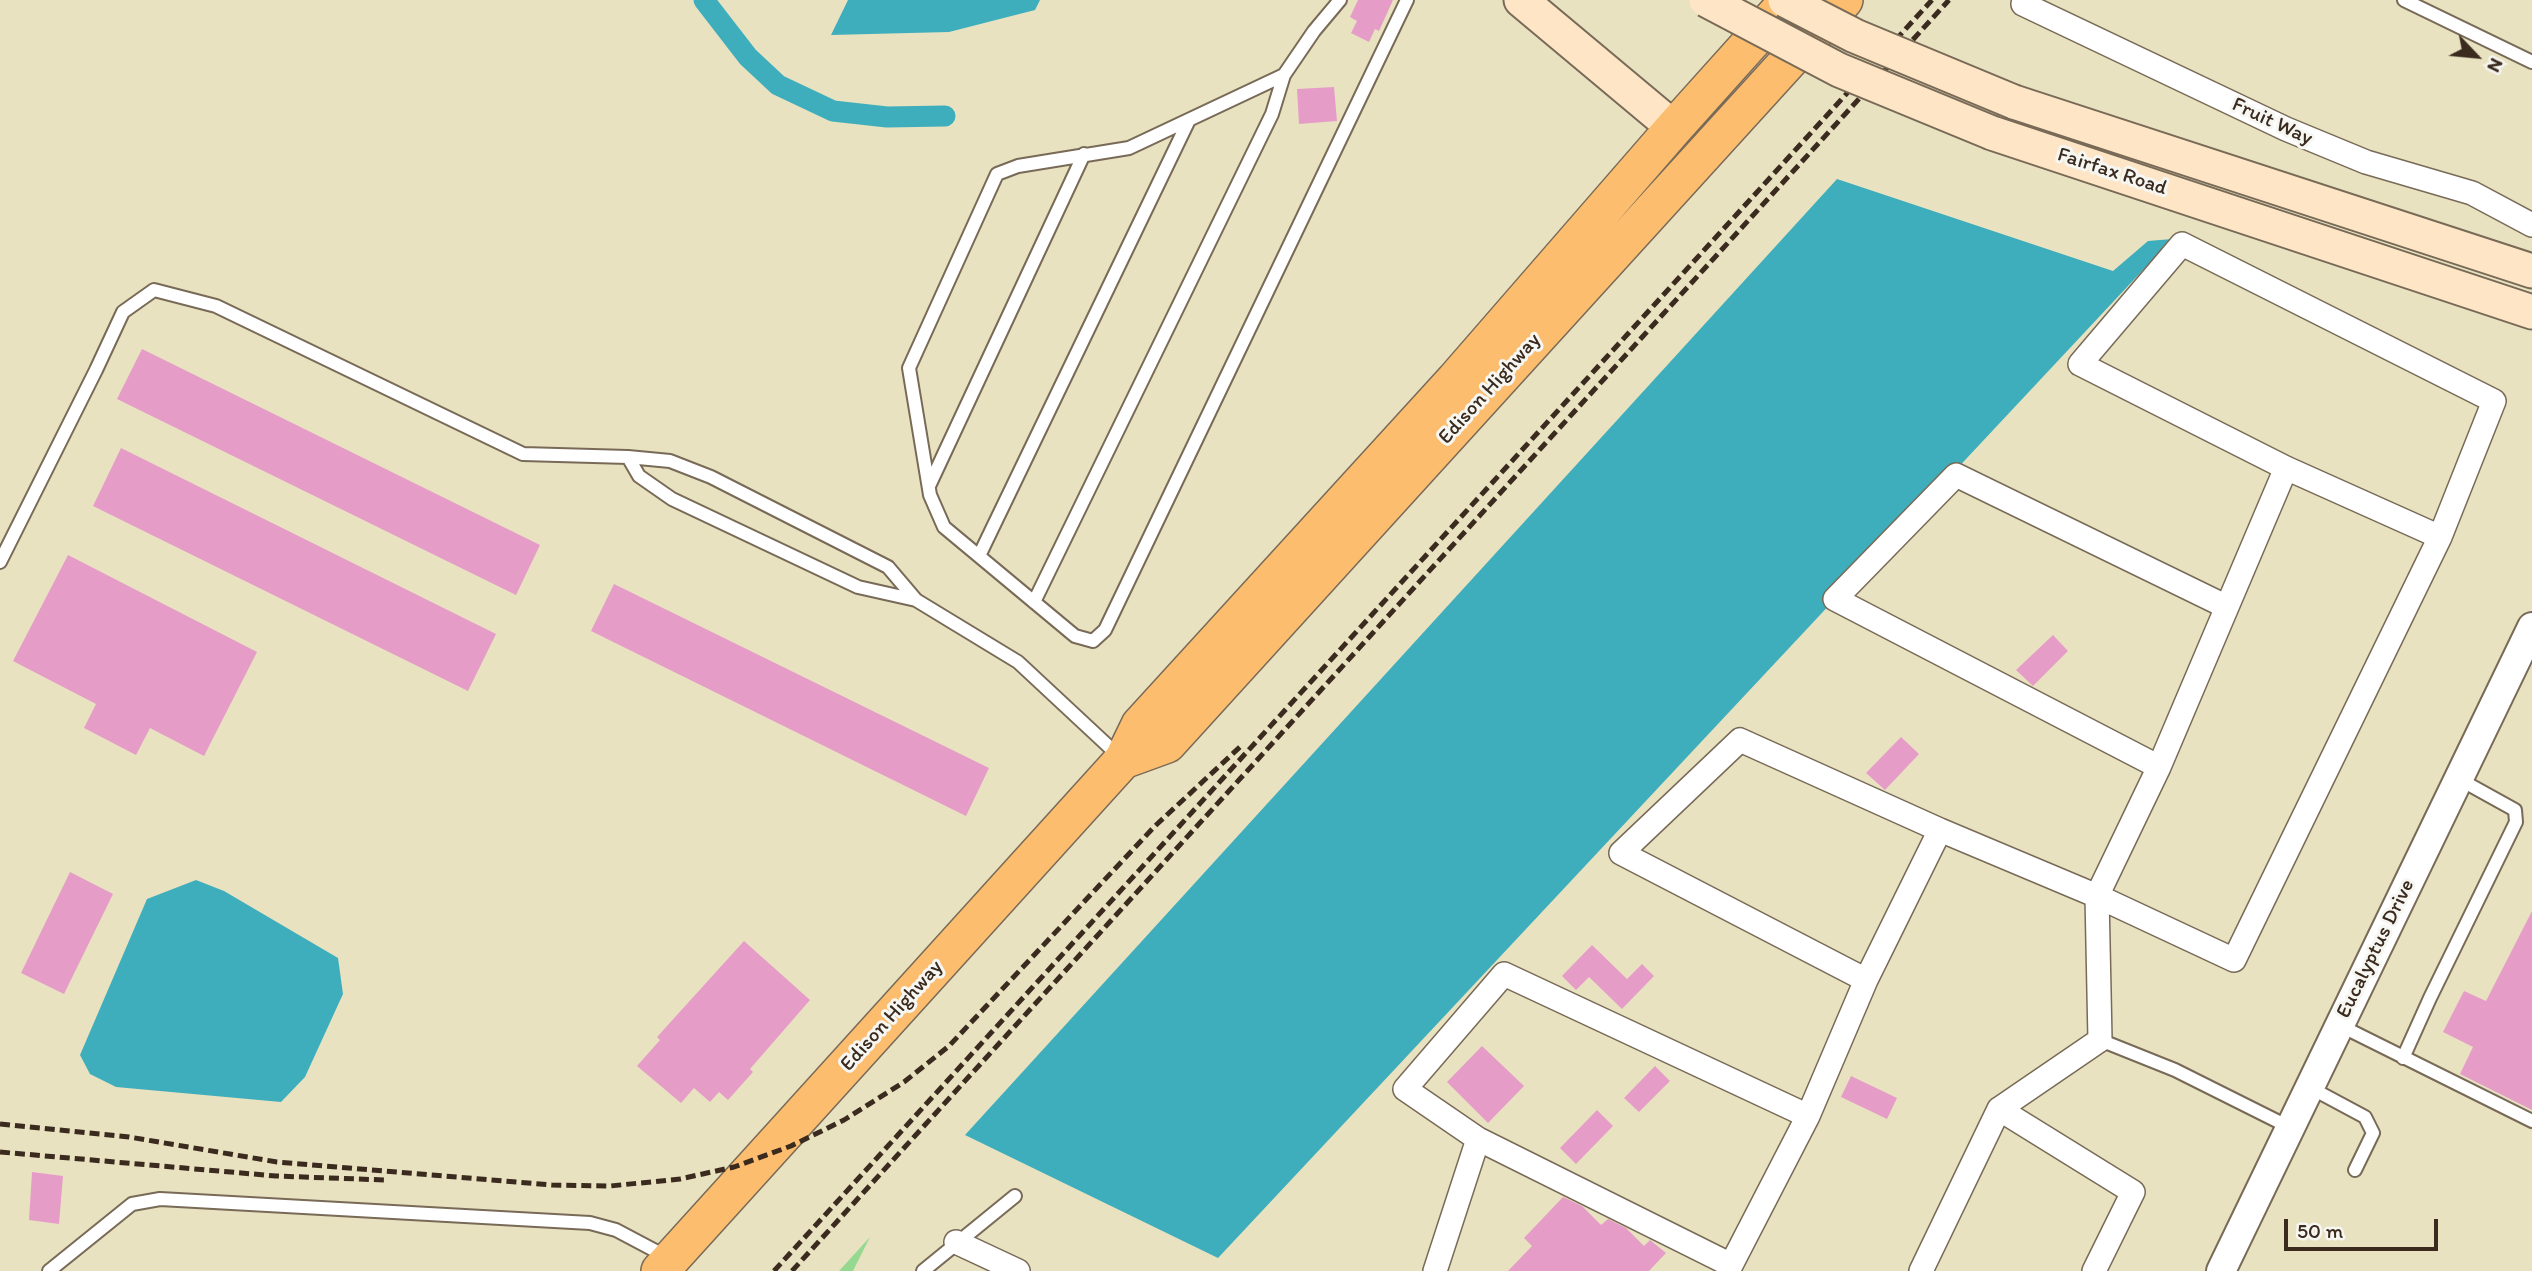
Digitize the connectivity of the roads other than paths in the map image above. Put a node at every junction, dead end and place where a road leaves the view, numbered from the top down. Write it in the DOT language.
graph roads {
  1 [pos="1340,0"];
  2 [pos="1407,0"];
  3 [pos="1521,0"];
  4 [pos="1706,0"];
  5 [pos="1787,0"];
  6 [pos="1844,0"];
  7 [pos="2404,0"];
  8 [pos="2025,2"];
  9 [pos="2532,62"];
  10 [pos="1284,75"];
  11 [pos="1189,120"];
  12 [pos="1674,128"];
  13 [pos="1084,155"];
  14 [pos="2532,225"];
  15 [pos="2532,271"];
  16 [pos="2532,312"];
  17 [pos="628,457"];
  18 [pos="2286,467"];
  19 [pos="929,486"];
  20 [pos="2440,537"];
  21 [pos="979,556"];
  22 [pos="0,562"];
  23 [pos="916,600"];
  24 [pos="1034,602"];
  25 [pos="2225,606"];
  26 [pos="2532,627"];
  27 [pos="1123,760"];
  28 [pos="2159,768"];
  29 [pos="2459,779"];
  30 [pos="1940,830"];
  31 [pos="2097,896"];
  32 [pos="1866,980"];
  33 [pos="2339,1025"];
  34 [pos="2100,1040"];
  35 [pos="2403,1058"];
  36 [pos="2309,1086"];
  37 [pos="1999,1109"];
  38 [pos="1808,1116"];
  39 [pos="2532,1121"];
  40 [pos="2289,1127"];
  41 [pos="1478,1139"];
  42 [pos="2355,1170"];
  43 [pos="1015,1196"];
  44 [pos="956,1242"];
  45 [pos="665,1265"];
  46 [pos="1730,1268"];
  47 [pos="49,1271"];
  48 [pos="923,1271"];
  49 [pos="1018,1271"];
  50 [pos="1435,1271"];
  51 [pos="1921,1271"];
  52 [pos="2094,1271"];
  53 [pos="2221,1271"];
  1 -- 10 [label="lane"];
  2 -- 24 [label="lane"];
  3 -- 12 [label="main road"];
  4 -- 16 [label="main road, Fairfax Road, bridge"];
  5 -- 12 [label="main road, Edison Highway"];
  5 -- 15 [label="main road, Fairfax Road, bridge"];
  6 -- 27 [label="main road, Edison Highway"];
  7 -- 9 [label="lane"];
  8 -- 14 [label="street, Fruit Way"];
  10 -- 11 [label="lane"];
  10 -- 24 [label="lane"];
  11 -- 13 [label="lane"];
  11 -- 21 [label="lane"];
  12 -- 27 [label="main road, Edison Highway"];
  13 -- 19 [label="lane"];
  13 -- 19 [label="lane"];
  17 -- 22 [label="lane"];
  17 -- 23 [label="lane"];
  17 -- 23 [label="lane"];
  18 -- 20 [label="street"];
  18 -- 20 [label="street"];
  18 -- 25 [label="street"];
  19 -- 21 [label="lane"];
  20 -- 31 [label="street"];
  21 -- 24 [label="lane"];
  23 -- 27 [label="lane"];
  25 -- 28 [label="street"];
  25 -- 28 [label="street"];
  26 -- 29 [label="street, Eucalyptus Drive"];
  27 -- 45 [label="main road, Edison Highway"];
  28 -- 31 [label="street"];
  29 -- 33 [label="street, Eucalyptus Drive"];
  29 -- 35 [label="lane"];
  30 -- 31 [label="street"];
  30 -- 32 [label="street"];
  30 -- 32 [label="street"];
  31 -- 34 [label="street"];
  32 -- 38 [label="street"];
  33 -- 35 [label="lane"];
  33 -- 36 [label="street, Eucalyptus Drive"];
  34 -- 37 [label="street"];
  34 -- 40 [label="lane"];
  35 -- 39 [label="lane"];
  36 -- 40 [label="street, Eucalyptus Drive"];
  36 -- 42 [label="lane"];
  37 -- 51 [label="street"];
  37 -- 52 [label="street"];
  38 -- 41 [label="street"];
  38 -- 46 [label="street"];
  40 -- 53 [label="street, Eucalyptus Drive"];
  41 -- 46 [label="street"];
  41 -- 50 [label="street"];
  43 -- 44 [label="lane"];
  44 -- 48 [label="lane"];
  44 -- 49 [label="street"];
  45 -- 47 [label="lane"];
}
